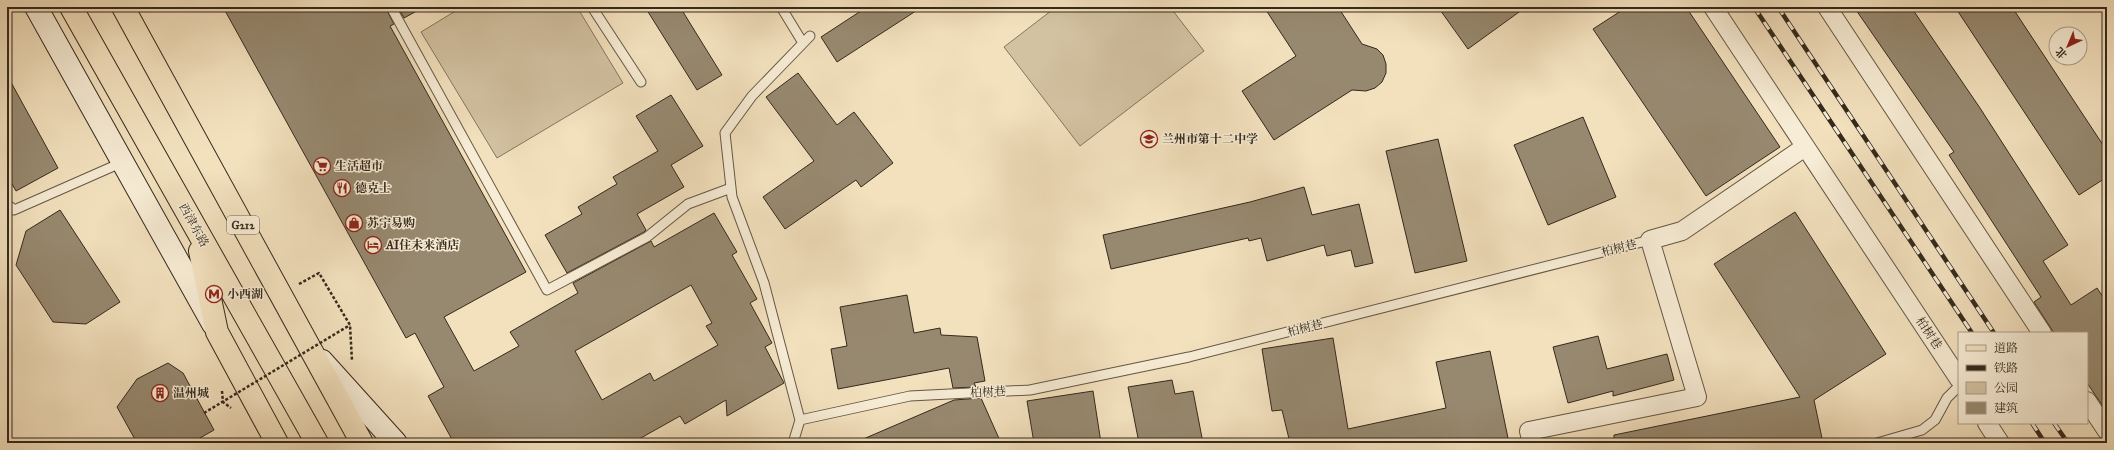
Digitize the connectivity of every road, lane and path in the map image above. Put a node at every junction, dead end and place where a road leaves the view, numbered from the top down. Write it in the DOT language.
graph roads {
  1 [pos="36,7"];
  2 [pos="71,7"];
  3 [pos="391,7"];
  4 [pos="592,7"];
  5 [pos="781,7"];
  6 [pos="1713,7"];
  7 [pos="1827,7"];
  8 [pos="128,9"];
  9 [pos="810,36"];
  10 [pos="803,43"];
  11 [pos="641,82"];
  12 [pos="1806,147"];
  13 [pos="123,162"];
  14 [pos="731,188"];
  15 [pos="7,204"];
  16 [pos="196,229"];
  17 [pos="1650,240"];
  18 [pos="319,273"];
  19 [pos="217,332"];
  20 [pos="2041,332"];
  21 [pos="311,349"];
  22 [pos="1958,377"];
  23 [pos="1958,387"];
  24 [pos="2088,402"];
  25 [pos="204,413"];
  26 [pos="800,420"];
  27 [pos="1988,424"];
  28 [pos="2107,431"];
  29 [pos="277,443"];
  30 [pos="317,443"];
  31 [pos="362,443"];
  32 [pos="396,443"];
  33 [pos="793,443"];
  34 [pos="1532,443"];
  35 [pos="1877,443"];
  36 [pos="2000,443"];
  1 -- 13 [label="street"];
  2 -- 16 [label="main road, 西津东路"];
  3 -- 14 [label="lane"];
  4 -- 11 [label="lane"];
  5 -- 10 [label="lane"];
  6 -- 12 [label="street, 柏树巷"];
  7 -- 20 [label="street"];
  8 -- 21 [label="main road, G212"];
  9 -- 10 [label="lane"];
  10 -- 14 [label="lane"];
  12 -- 17 [label="street, 柏树巷"];
  12 -- 22 [label="street, 柏树巷"];
  13 -- 15 [label="lane"];
  13 -- 19 [label="street"];
  14 -- 26 [label="lane"];
  16 -- 19 [label="main road"];
  16 -- 30 [label="main road, 西津东路"];
  17 -- 26 [label="lane, 柏树巷"];
  17 -- 34 [label="street"];
  18 -- 25 [label="path, bridge"];
  19 -- 29 [label="main road"];
  21 -- 31 [label="main road, G212"];
  21 -- 32 [label="street"];
  23 -- 35 [label="lane"];
  24 -- 28 [label="street"];
  26 -- 33 [label="lane"];
  27 -- 36 [label="street"];
}
